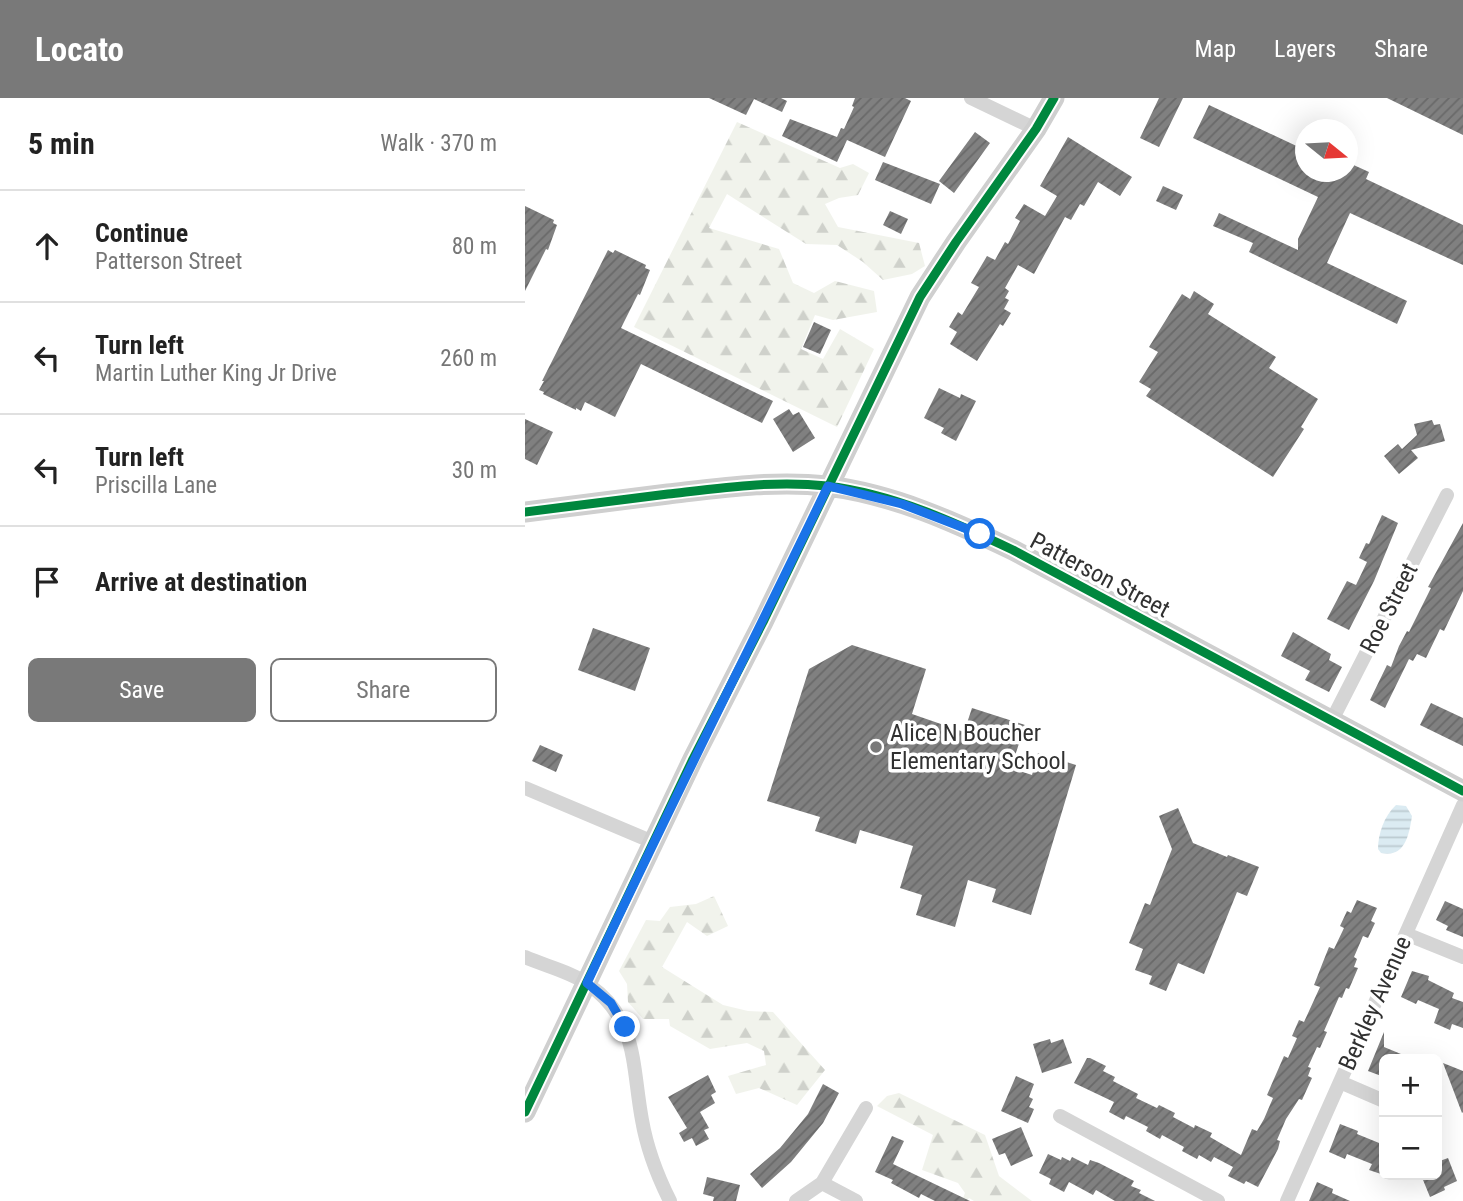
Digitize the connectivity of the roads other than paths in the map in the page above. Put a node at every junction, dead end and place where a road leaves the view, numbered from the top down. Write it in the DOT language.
graph roads {
  1 [pos="971,98"];
  2 [pos="1054,98"];
  3 [pos="1037,129"];
  4 [pos="828,486"];
  5 [pos="1447,495"];
  6 [pos="525,512"];
  7 [pos="1332,722"];
  8 [pos="525,788"];
  9 [pos="1463,791"];
  10 [pos="1463,805"];
  11 [pos="653,842"];
  12 [pos="1406,934"];
  13 [pos="525,957"];
  14 [pos="1463,957"];
  15 [pos="587,983"];
  16 [pos="1340,1082"];
  17 [pos="1379,1099"];
  18 [pos="866,1108"];
  19 [pos="525,1112"];
  20 [pos="1060,1116"];
  21 [pos="822,1183"];
  22 [pos="670,1201"];
  23 [pos="796,1201"];
  24 [pos="856,1201"];
  25 [pos="1218,1201"];
  26 [pos="1287,1201"];
  1 -- 3 [label="street"];
  2 -- 3 [label="street"];
  3 -- 4 [label="street"];
  4 -- 6 [label="street, Patterson Street"];
  4 -- 7 [label="street, Patterson Street"];
  4 -- 11 [label="street"];
  5 -- 7 [label="street, Roe Street"];
  7 -- 9 [label="street, Patterson Street"];
  8 -- 11 [label="street"];
  10 -- 12 [label="street, Berkley Avenue"];
  11 -- 15 [label="street"];
  12 -- 14 [label="street"];
  12 -- 16 [label="street, Berkley Avenue"];
  13 -- 15 [label="street"];
  15 -- 19 [label="street"];
  15 -- 22 [label="street"];
  16 -- 17 [label="street"];
  16 -- 26 [label="street, Berkley Avenue"];
  18 -- 21 [label="street"];
  20 -- 25 [label="street"];
  21 -- 23 [label="street"];
  21 -- 24 [label="street"];
}
